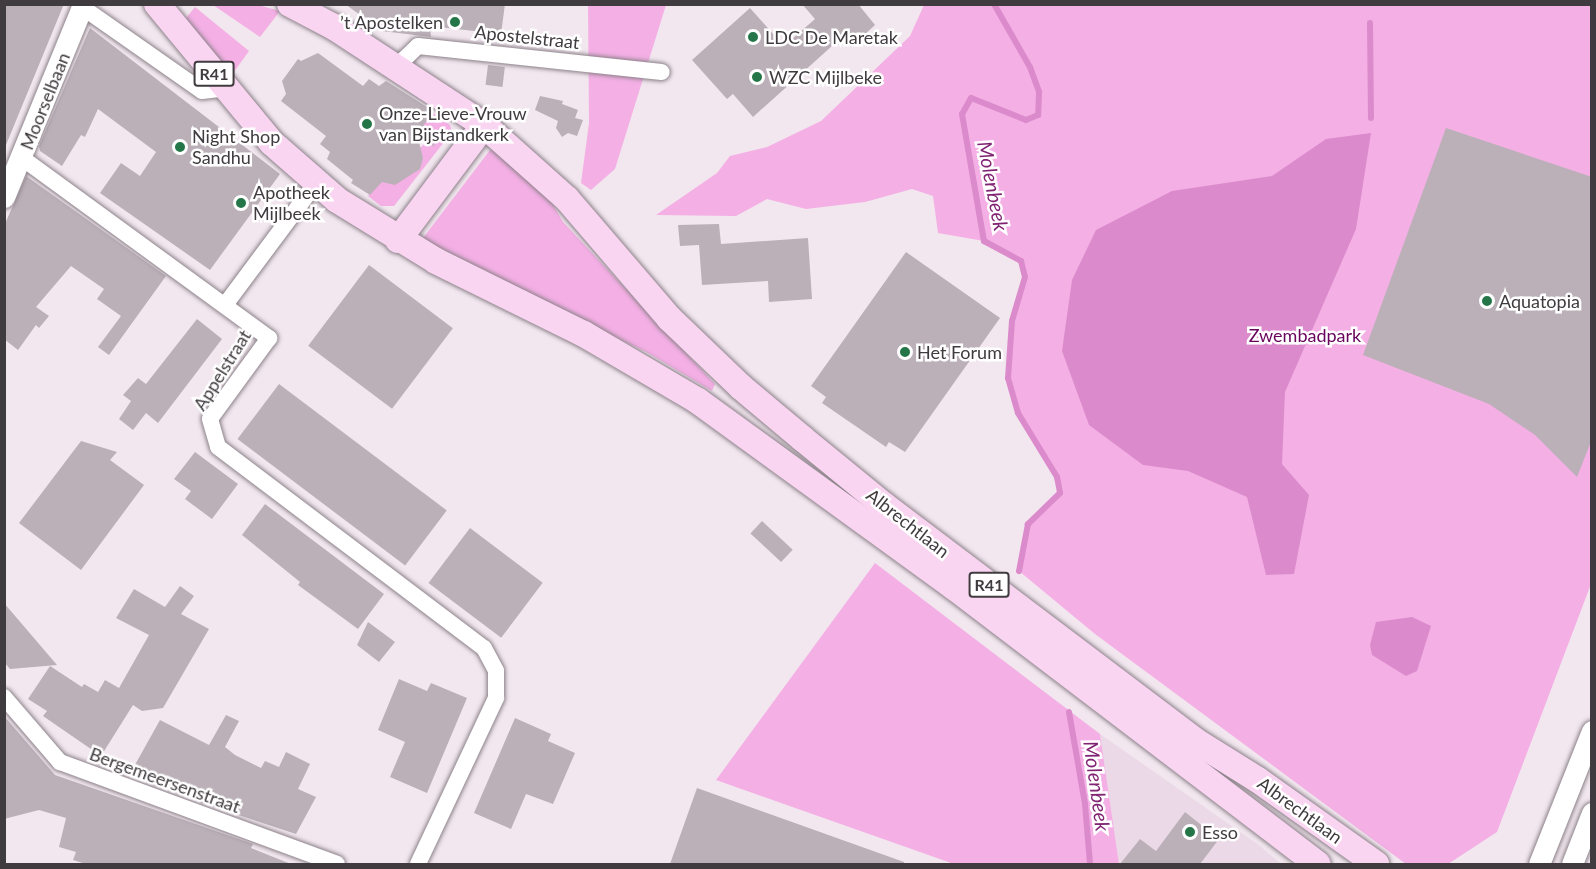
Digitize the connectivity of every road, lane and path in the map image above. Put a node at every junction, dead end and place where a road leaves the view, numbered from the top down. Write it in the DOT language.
graph roads {
  1 [pos="157,4"];
  2 [pos="290,4"];
  3 [pos="83,6"];
  4 [pos="396,67"];
  5 [pos="662,72"];
  6 [pos="225,88"];
  7 [pos="484,125"];
  8 [pos="22,158"];
  9 [pos="316,183"];
  10 [pos="4,196"];
  11 [pos="398,240"];
  12 [pos="225,305"];
  13 [pos="4,697"];
  14 [pos="1592,731"];
  15 [pos="1565,804"];
  16 [pos="1592,812"];
  17 [pos="337,864"];
  18 [pos="418,864"];
  19 [pos="1317,864"];
  20 [pos="1376,864"];
  21 [pos="1539,864"];
  22 [pos="1572,864"];
  1 -- 6 [label="main road, R41"];
  2 -- 4 [label="main road, R41"];
  3 -- 6 [label="street"];
  3 -- 8 [label="street, Moorselbaan"];
  4 -- 5 [label="street, Apostelstraat"];
  4 -- 7 [label="main road, R41"];
  6 -- 9 [label="main road, R41"];
  7 -- 11 [label="main road"];
  7 -- 20 [label="main road, Albrechtlaan / R41"];
  8 -- 10 [label="street, Moorselbaan"];
  8 -- 12 [label="street, Appelstraat"];
  9 -- 11 [label="main road, R41"];
  9 -- 12 [label="street"];
  11 -- 19 [label="main road, Albrechtlaan / R41"];
  12 -- 18 [label="street, Appelstraat"];
  13 -- 17 [label="street, Bergemeersenstraat"];
  14 -- 15 [label="street"];
  15 -- 16 [label="street"];
  15 -- 21 [label="street"];
  16 -- 22 [label="street"];
}
